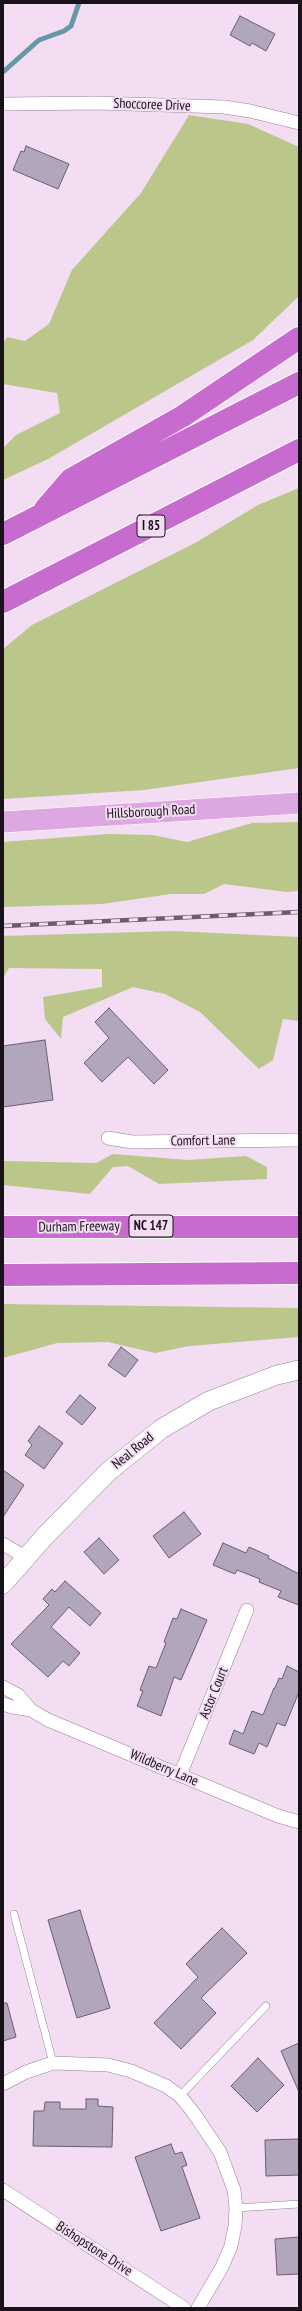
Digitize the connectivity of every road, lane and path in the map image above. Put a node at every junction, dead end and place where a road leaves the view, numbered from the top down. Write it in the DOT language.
graph roads {
  1 [pos="3,104"];
  2 [pos="299,123"];
  3 [pos="299,338"];
  4 [pos="299,383"];
  5 [pos="299,450"];
  6 [pos="38,517"];
  7 [pos="3,534"];
  8 [pos="3,602"];
  9 [pos="299,803"];
  10 [pos="3,822"];
  11 [pos="108,1138"];
  12 [pos="299,1140"];
  13 [pos="3,1227"];
  14 [pos="299,1227"];
  15 [pos="299,1273"];
  16 [pos="3,1275"];
  17 [pos="299,1370"];
  18 [pos="3,1544"];
  19 [pos="27,1558"];
  20 [pos="3,1584"];
  21 [pos="248,1610"];
  22 [pos="3,1687"];
  23 [pos="3,1704"];
  24 [pos="31,1710"];
  25 [pos="180,1775"];
  26 [pos="299,1822"];
  27 [pos="14,1914"];
  28 [pos="266,2006"];
  29 [pos="53,2062"];
  30 [pos="3,2084"];
  31 [pos="180,2096"];
  32 [pos="3,2190"];
  33 [pos="299,2204"];
  34 [pos="236,2208"];
  35 [pos="184,2308"];
  36 [pos="198,2308"];
  1 -- 2 [label="street, Shoccoree Drive"];
  3 -- 6 [label="highway"];
  4 -- 6 [label="highway"];
  5 -- 8 [label="highway, I 85"];
  6 -- 7 [label="highway"];
  9 -- 10 [label="main road, Hillsborough Road"];
  11 -- 12 [label="street, Comfort Lane"];
  13 -- 14 [label="highway, Durham Freeway / NC 147"];
  15 -- 16 [label="highway"];
  17 -- 19 [label="street, Neal Road"];
  18 -- 19 [label="street"];
  19 -- 20 [label="street, Neal Road"];
  21 -- 25 [label="street, Astor Court"];
  22 -- 24 [label="street, Wildberry Lane"];
  23 -- 24 [label="street, Wildberry Lane"];
  24 -- 25 [label="street, Wildberry Lane"];
  25 -- 26 [label="street, Wildberry Lane"];
  27 -- 29 [label="lane"];
  28 -- 31 [label="lane"];
  29 -- 30 [label="street"];
  29 -- 31 [label="street"];
  31 -- 34 [label="street"];
  32 -- 35 [label="street, Bishopstone Drive"];
  33 -- 34 [label="lane"];
  34 -- 36 [label="street"];
}
